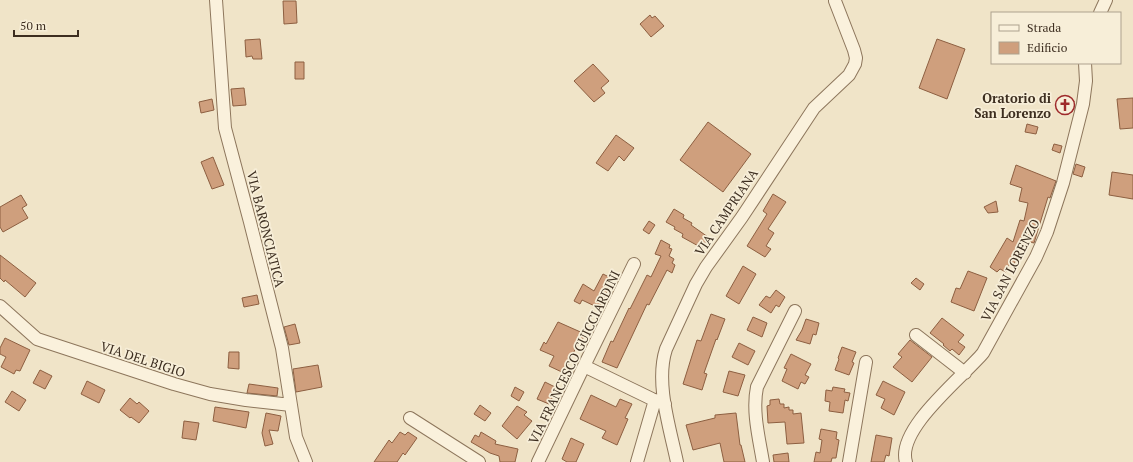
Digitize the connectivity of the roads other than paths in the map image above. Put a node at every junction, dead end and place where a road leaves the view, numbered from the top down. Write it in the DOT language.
graph roads {
  1 [pos="216,0"];
  2 [pos="1106,0"];
  3 [pos="834,1"];
  4 [pos="1100,12"];
  5 [pos="1085,64"];
  6 [pos="634,264"];
  7 [pos="0,306"];
  8 [pos="795,311"];
  9 [pos="916,335"];
  10 [pos="866,362"];
  11 [pos="584,366"];
  12 [pos="965,373"];
  13 [pos="660,402"];
  14 [pos="291,405"];
  15 [pos="410,418"];
  16 [pos="306,462"];
  17 [pos="479,462"];
  18 [pos="538,462"];
  19 [pos="637,462"];
  20 [pos="677,462"];
  21 [pos="763,462"];
  22 [pos="849,462"];
  23 [pos="906,462"];
  1 -- 14 [label="street, VIA BARONCIATICA"];
  2 -- 4 [label="street"];
  3 -- 13 [label="street, VIA CAMPRIANA"];
  5 -- 12 [label="street, VIA SAN LORENZO"];
  6 -- 11 [label="street, VIA FRANCESCO GUICCIARDINI"];
  7 -- 14 [label="street, VIA DEL BIGIO"];
  8 -- 21 [label="street"];
  9 -- 12 [label="street"];
  10 -- 22 [label="street"];
  11 -- 13 [label="street"];
  11 -- 18 [label="street, VIA FRANCESCO GUICCIARDINI"];
  12 -- 23 [label="street, VIA SAN LORENZO"];
  13 -- 19 [label="street"];
  13 -- 20 [label="street, VIA CAMPRIANA"];
  14 -- 16 [label="street, VIA BARONCIATICA"];
  15 -- 17 [label="street"];
}
